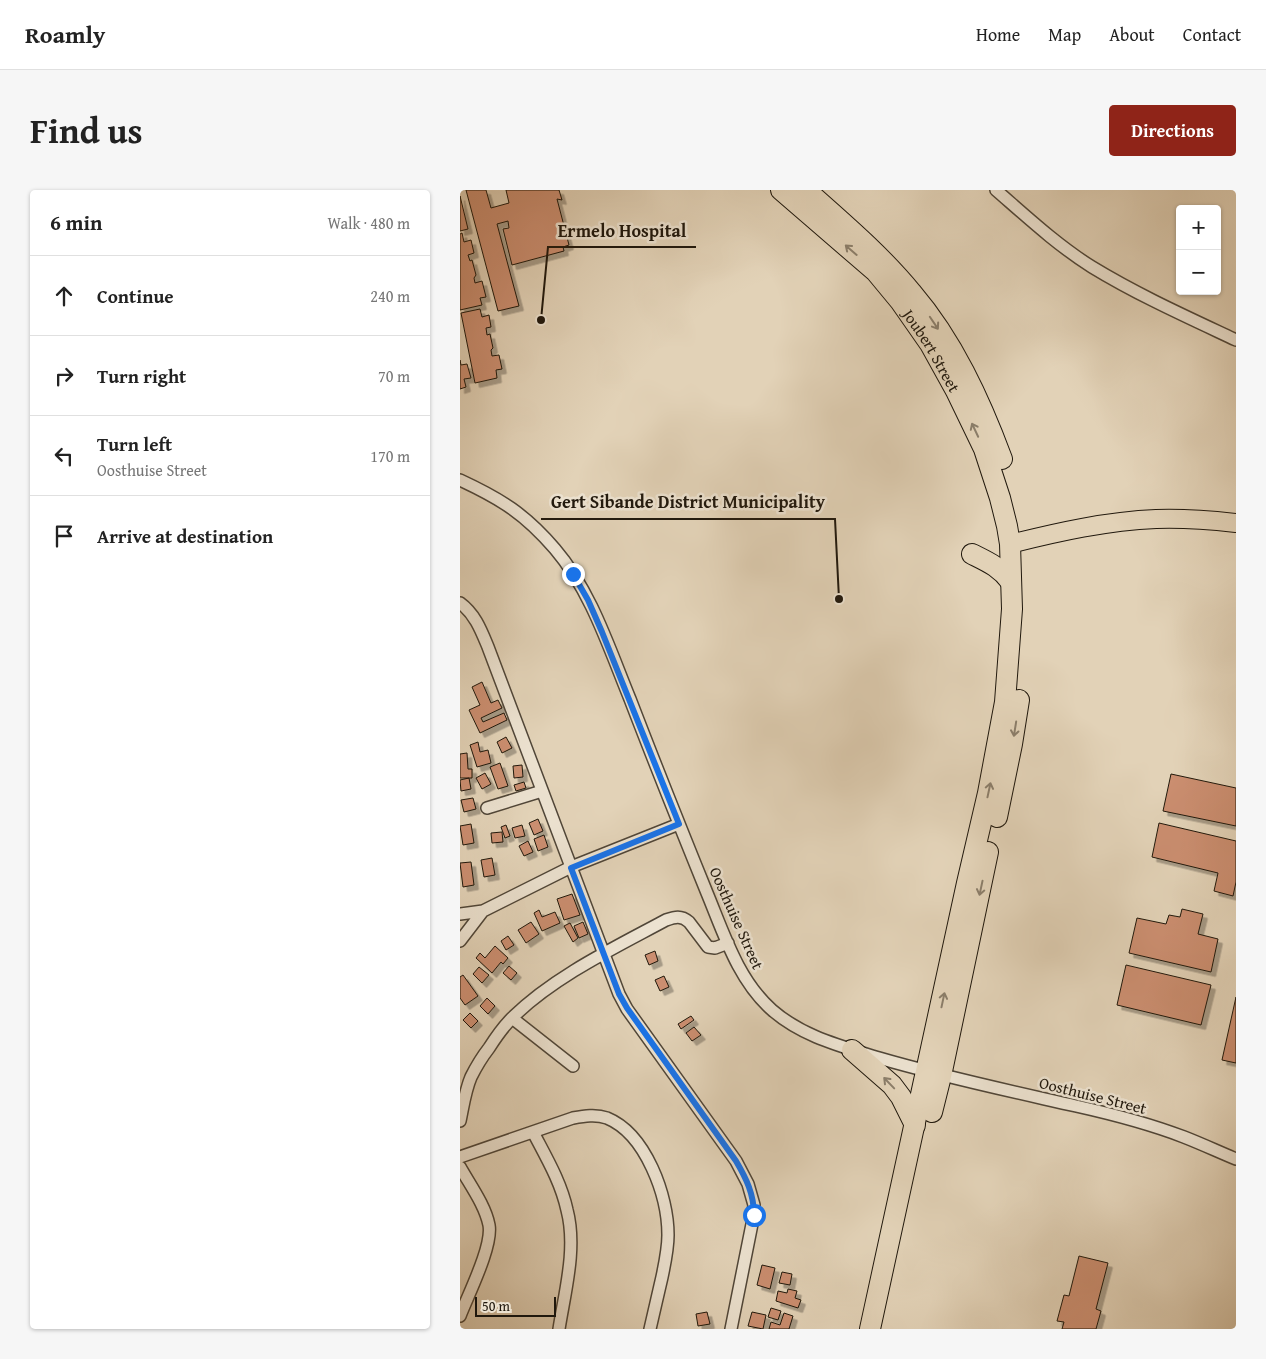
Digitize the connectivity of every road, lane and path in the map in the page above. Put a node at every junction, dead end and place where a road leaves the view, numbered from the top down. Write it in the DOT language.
graph roads {
  1 [pos="781,190"];
  2 [pos="806,190"];
  3 [pos="996,190"];
  4 [pos="1236,340"];
  5 [pos="460,480"];
  6 [pos="1236,523"];
  7 [pos="1016,542"];
  8 [pos="972,554"];
  9 [pos="1011,582"];
  10 [pos="460,603"];
  11 [pos="542,792"];
  12 [pos="487,808"];
  13 [pos="679,824"];
  14 [pos="571,868"];
  15 [pos="483,911"];
  16 [pos="460,914"];
  17 [pos="460,941"];
  18 [pos="728,943"];
  19 [pos="604,953"];
  20 [pos="512,1018"];
  21 [pos="852,1050"];
  22 [pos="573,1066"];
  23 [pos="934,1074"];
  24 [pos="460,1121"];
  25 [pos="915,1124"];
  26 [pos="533,1132"];
  27 [pos="460,1157"];
  28 [pos="1236,1159"];
  29 [pos="460,1167"];
  30 [pos="460,1316"];
  31 [pos="559,1329"];
  32 [pos="650,1329"];
  33 [pos="731,1329"];
  34 [pos="870,1329"];
  35 [pos="882,1329"];
  7 -- 1 [label="highway, Joubert Street, one-way"];
  2 -- 7 [label="highway, Joubert Street, one-way"];
  3 -- 4 [label="street"];
  5 -- 13 [label="street, Oosthuise Street"];
  6 -- 7 [label="main road"];
  7 -- 9 [label="highway"];
  7 -- 23 [label="highway, one-way"];
  8 -- 9 [label="highway"];
  23 -- 9 [label="highway, one-way"];
  10 -- 11 [label="street"];
  11 -- 12 [label="street"];
  11 -- 14 [label="street"];
  13 -- 14 [label="street"];
  13 -- 18 [label="street, Oosthuise Street"];
  14 -- 15 [label="street"];
  14 -- 19 [label="street"];
  15 -- 16 [label="street"];
  15 -- 17 [label="street"];
  18 -- 19 [label="street"];
  18 -- 21 [label="street, Oosthuise Street"];
  19 -- 20 [label="street"];
  19 -- 33 [label="street"];
  20 -- 22 [label="street"];
  20 -- 24 [label="street"];
  21 -- 23 [label="street, Oosthuise Street"];
  25 -- 21 [label="highway, one-way"];
  23 -- 25 [label="highway"];
  23 -- 28 [label="street, Oosthuise Street"];
  23 -- 35 [label="highway"];
  25 -- 34 [label="highway"];
  26 -- 27 [label="street"];
  26 -- 31 [label="street"];
  26 -- 32 [label="street"];
  29 -- 30 [label="street"];
}
